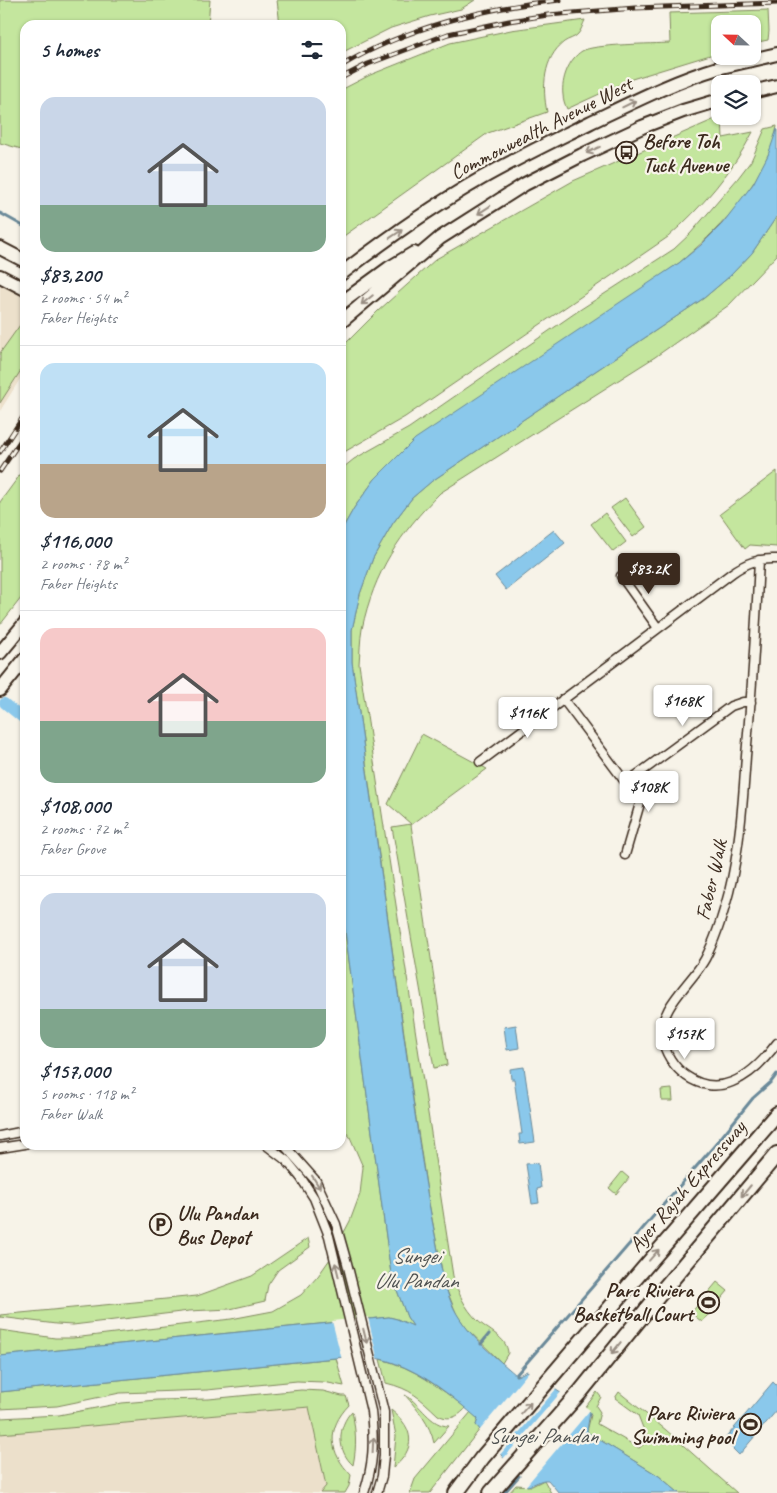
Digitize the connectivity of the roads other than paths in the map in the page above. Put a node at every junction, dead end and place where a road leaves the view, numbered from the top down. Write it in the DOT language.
graph roads {
  1 [pos="777,54"];
  2 [pos="777,86"];
  3 [pos="761,90"];
  4 [pos="711,103"];
  5 [pos="440,238"];
  6 [pos="0,248"];
  7 [pos="20,258"];
  8 [pos="346,270"];
  9 [pos="0,276"];
  10 [pos="20,286"];
  11 [pos="346,299"];
  12 [pos="346,318"];
  13 [pos="777,559"];
  14 [pos="759,560"];
  15 [pos="621,576"];
  16 [pos="658,628"];
  17 [pos="20,629"];
  18 [pos="0,653"];
  19 [pos="20,665"];
  20 [pos="0,690"];
  21 [pos="563,699"];
  22 [pos="751,702"];
  23 [pos="480,762"];
  24 [pos="626,783"];
  25 [pos="625,854"];
  26 [pos="777,1043"];
  27 [pos="777,1114"];
  28 [pos="20,1132"];
  29 [pos="0,1136"];
  30 [pos="20,1145"];
  31 [pos="0,1148"];
  32 [pos="272,1150"];
  33 [pos="288,1150"];
  34 [pos="777,1154"];
  35 [pos="364,1493"];
  36 [pos="377,1493"];
  37 [pos="456,1493"];
  38 [pos="491,1493"];
  8 -- 1 [label="main road, Commonwealth Avenue West, one-way"];
  2 -- 3 [label="main road"];
  4 -- 5 [label="main road, Commonwealth Avenue West, one-way"];
  5 -- 11 [label="main road"];
  5 -- 12 [label="main road, Commonwealth Avenue West, one-way"];
  6 -- 7 [label="main road"];
  9 -- 10 [label="main road"];
  13 -- 14 [label="street"];
  14 -- 16 [label="street"];
  14 -- 22 [label="street, Faber Walk"];
  15 -- 16 [label="street"];
  16 -- 21 [label="street"];
  17 -- 18 [label="main road"];
  19 -- 20 [label="main road"];
  21 -- 23 [label="street"];
  21 -- 24 [label="street"];
  22 -- 24 [label="street"];
  22 -- 26 [label="street, Faber Walk"];
  24 -- 25 [label="street"];
  37 -- 27 [label="highway, Ayer Rajah Expressway, one-way"];
  28 -- 29 [label="street"];
  30 -- 31 [label="street"];
  35 -- 32 [label="street, one-way"];
  33 -- 36 [label="street, one-way"];
  34 -- 38 [label="highway, one-way"];
}
